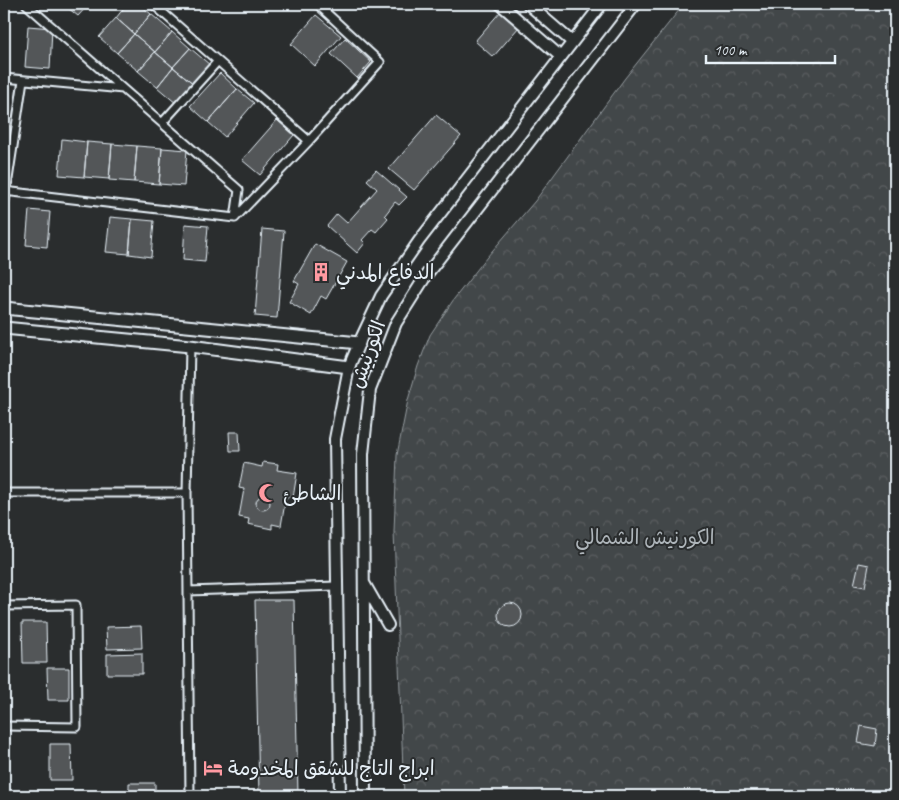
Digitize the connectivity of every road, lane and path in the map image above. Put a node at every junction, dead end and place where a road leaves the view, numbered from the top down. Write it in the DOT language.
graph roads {
  1 [pos="26,4"];
  2 [pos="153,4"];
  3 [pos="317,4"];
  4 [pos="500,4"];
  5 [pos="528,4"];
  6 [pos="602,4"];
  7 [pos="636,4"];
  8 [pos="572,42"];
  9 [pos="560,57"];
  10 [pos="218,61"];
  11 [pos="4,78"];
  12 [pos="23,80"];
  13 [pos="123,89"];
  14 [pos="162,123"];
  15 [pos="309,141"];
  16 [pos="5,191"];
  17 [pos="4,206"];
  18 [pos="235,218"];
  19 [pos="4,308"];
  20 [pos="4,328"];
  21 [pos="359,343"];
  22 [pos="190,346"];
  23 [pos="349,367"];
  24 [pos="187,493"];
  25 [pos="4,494"];
  26 [pos="363,580"];
  27 [pos="336,586"];
  28 [pos="188,591"];
  29 [pos="4,606"];
  30 [pos="388,625"];
  31 [pos="4,726"];
  32 [pos="190,796"];
  33 [pos="340,796"];
  34 [pos="365,796"];
  1 -- 13 [label="street"];
  2 -- 10 [label="street"];
  3 -- 15 [label="street"];
  4 -- 9 [label="main road"];
  5 -- 8 [label="main road"];
  6 -- 8 [label="main road, الكورنيش"];
  7 -- 26 [label="main road, الكورنيش"];
  8 -- 9 [label="main road, الكورنيش"];
  9 -- 21 [label="main road, الكورنيش"];
  10 -- 14 [label="street"];
  10 -- 15 [label="street"];
  11 -- 12 [label="street"];
  12 -- 13 [label="street"];
  12 -- 16 [label="street"];
  13 -- 14 [label="street"];
  14 -- 18 [label="street"];
  15 -- 18 [label="street"];
  16 -- 17 [label="street"];
  16 -- 18 [label="street"];
  19 -- 21 [label="main road"];
  20 -- 22 [label="main road"];
  21 -- 23 [label="main road, الكورنيش"];
  22 -- 23 [label="main road"];
  22 -- 24 [label="street"];
  23 -- 27 [label="main road, الكورنيش"];
  24 -- 25 [label="street"];
  24 -- 28 [label="street"];
  26 -- 30 [label="main road"];
  26 -- 34 [label="main road, الكورنيش"];
  27 -- 28 [label="street"];
  27 -- 33 [label="main road, الكورنيش"];
  28 -- 32 [label="street"];
  29 -- 31 [label="street"];
}
